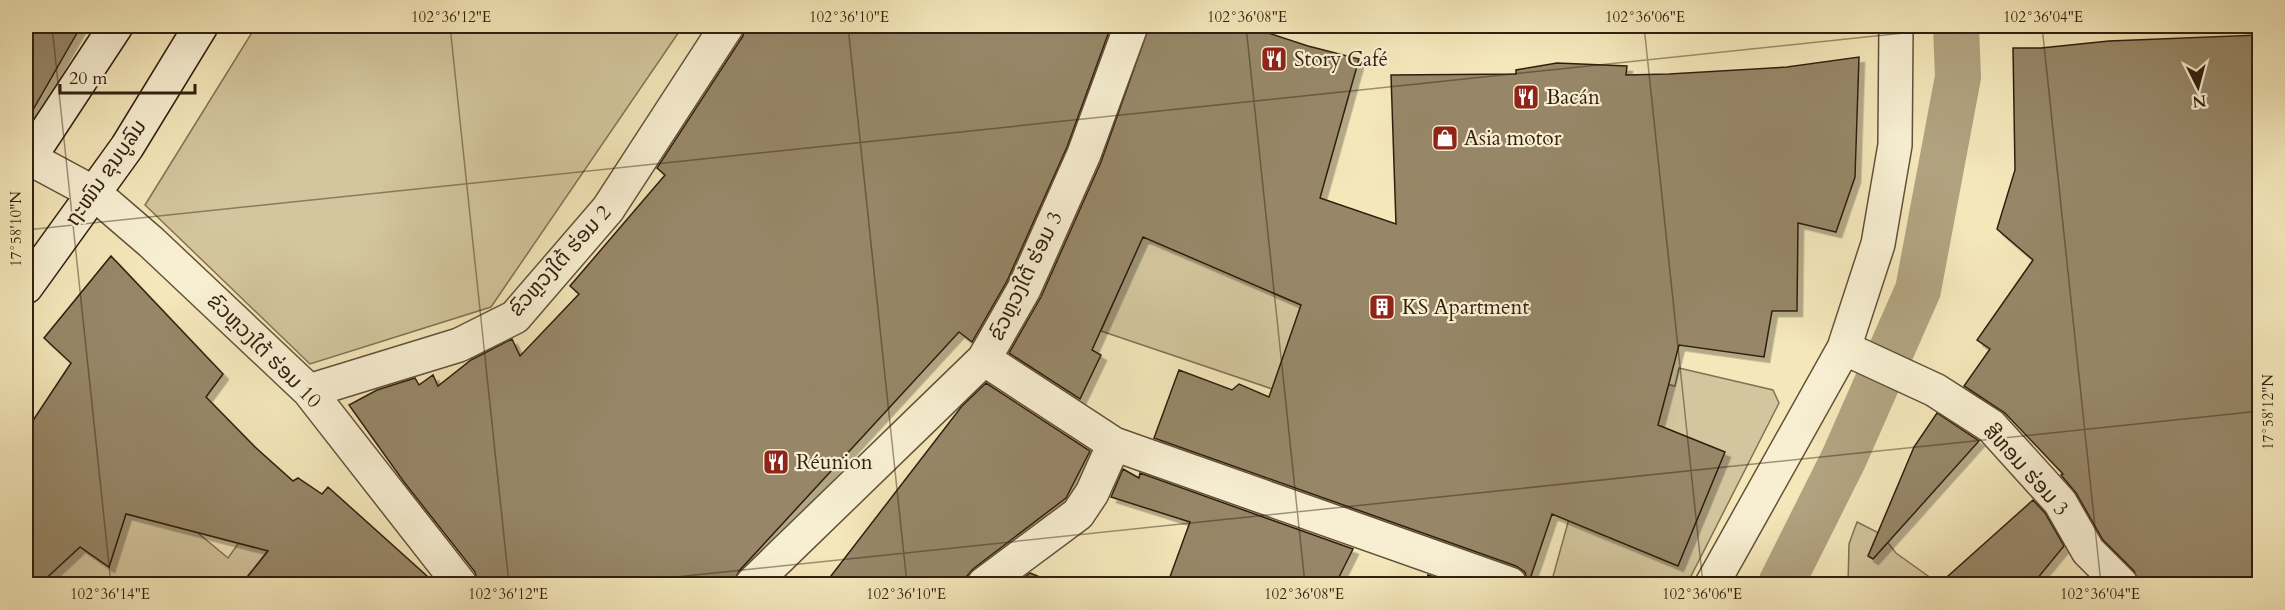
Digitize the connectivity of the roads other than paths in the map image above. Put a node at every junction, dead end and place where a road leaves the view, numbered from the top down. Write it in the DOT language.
graph roads {
  1 [pos="116,26"];
  2 [pos="201,26"];
  3 [pos="727,26"];
  4 [pos="1131,26"];
  5 [pos="1896,26"];
  6 [pos="27,160"];
  7 [pos="94,193"];
  8 [pos="26,287"];
  9 [pos="1855,354"];
  10 [pos="984,359"];
  11 [pos="309,391"];
  12 [pos="1114,444"];
  13 [pos="460,585"];
  14 [pos="752,585"];
  15 [pos="984,585"];
  16 [pos="1510,585"];
  17 [pos="1712,585"];
  18 [pos="2121,585"];
  1 -- 6 [label="street"];
  2 -- 7 [label="street, ຖະໜົນ ຂຸນບູລົມ"];
  3 -- 11 [label="street, ຂົວຫຼວງໃຕ້ ຮ່ອມ 2"];
  4 -- 10 [label="street, ຂົວຫຼວງໃຕ້ ຮ່ອມ 3"];
  5 -- 9 [label="street"];
  6 -- 7 [label="street, ຂົວຫຼວງໃຕ້ ຮ່ອມ 10"];
  7 -- 8 [label="street, ຖະໜົນ ຂຸນບູລົມ"];
  7 -- 11 [label="street, ຂົວຫຼວງໃຕ້ ຮ່ອມ 10"];
  9 -- 17 [label="street"];
  9 -- 18 [label="street, ສີຫອມ ຮ່ອມ 3"];
  10 -- 12 [label="street"];
  10 -- 14 [label="street, ຂົວຫຼວງໃຕ້ ຮ່ອມ 3"];
  11 -- 13 [label="street, ຂົວຫຼວງໃຕ້ ຮ່ອມ 10"];
  12 -- 15 [label="street"];
  12 -- 16 [label="street"];
}
